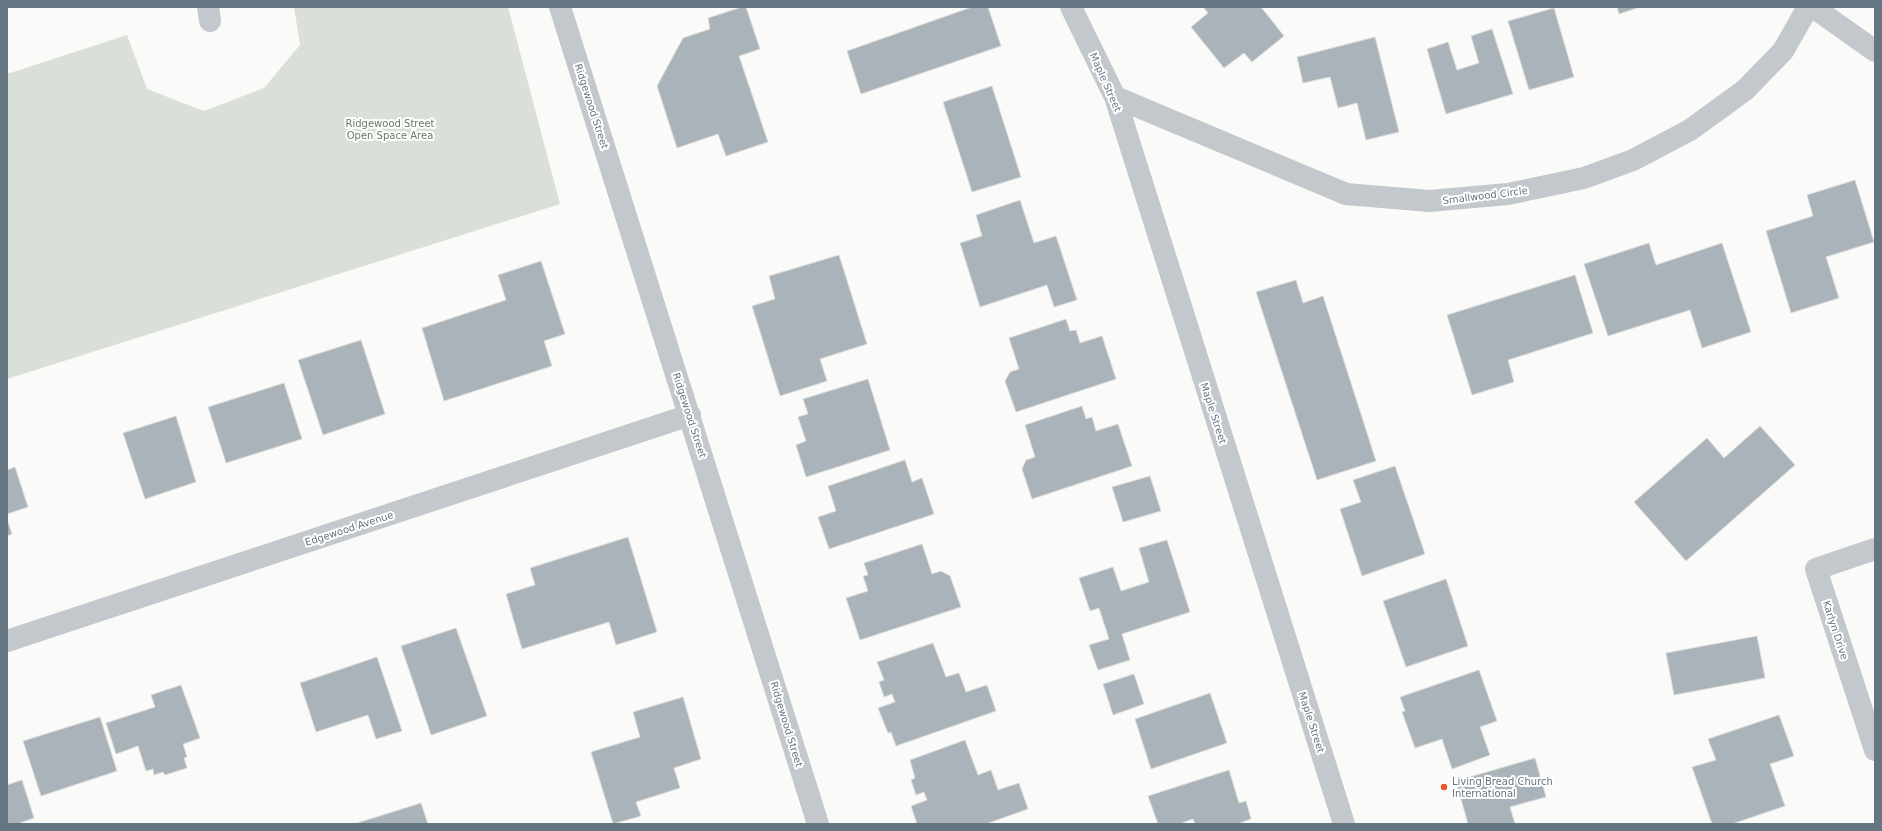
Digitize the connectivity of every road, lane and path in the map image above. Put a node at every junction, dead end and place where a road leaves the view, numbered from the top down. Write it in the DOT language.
graph roads {
  1 [pos="560,7"];
  2 [pos="1071,7"];
  3 [pos="1808,7"];
  4 [pos="1813,7"];
  5 [pos="1875,51"];
  6 [pos="1115,97"];
  7 [pos="690,415"];
  8 [pos="1875,549"];
  9 [pos="7,641"];
  10 [pos="1875,750"];
  11 [pos="818,824"];
  12 [pos="1344,824"];
  1 -- 7 [label="street, Ridgewood Street"];
  2 -- 6 [label="street, Maple Street"];
  3 -- 6 [label="street, Smallwood Circle"];
  4 -- 5 [label="street"];
  6 -- 12 [label="street, Maple Street"];
  7 -- 9 [label="street, Edgewood Avenue"];
  7 -- 11 [label="street, Ridgewood Street"];
  8 -- 10 [label="street, Karlyn Drive"];
}
